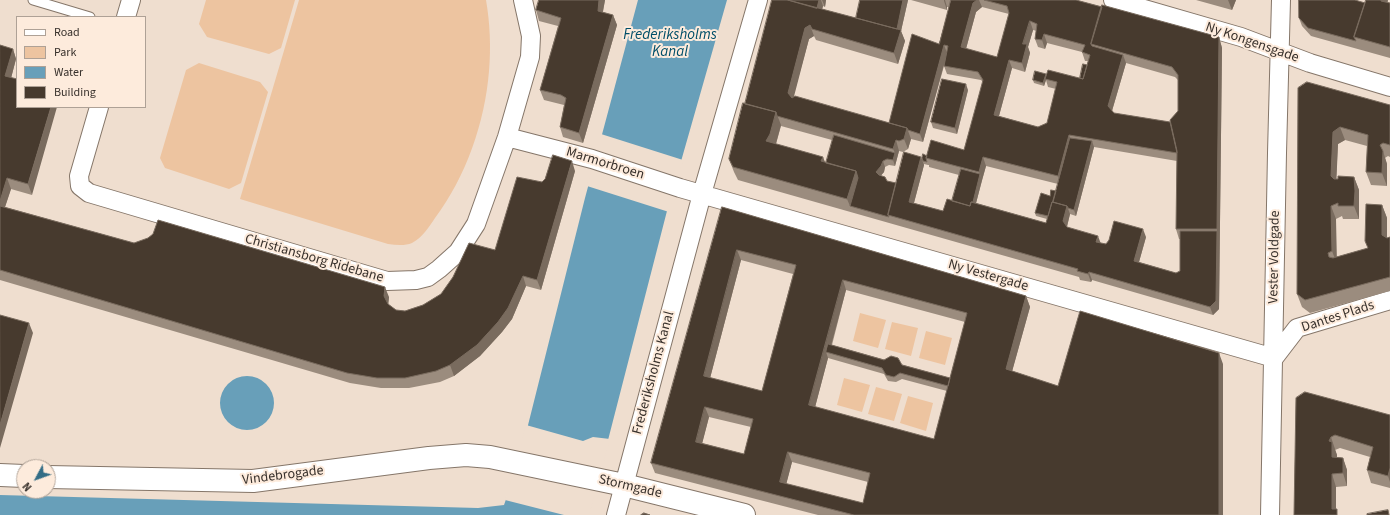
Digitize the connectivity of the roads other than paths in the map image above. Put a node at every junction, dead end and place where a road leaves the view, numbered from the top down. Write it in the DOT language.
graph roads {
  1 [pos="33,0"];
  2 [pos="131,0"];
  3 [pos="523,0"];
  4 [pos="758,0"];
  5 [pos="1113,0"];
  6 [pos="1282,0"];
  7 [pos="87,16"];
  8 [pos="126,16"];
  9 [pos="1281,52"];
  10 [pos="1390,87"];
  11 [pos="99,108"];
  12 [pos="507,137"];
  13 [pos="702,194"];
  14 [pos="1390,300"];
  15 [pos="1274,358"];
  16 [pos="516,462"];
  17 [pos="0,475"];
  18 [pos="16,476"];
  19 [pos="56,477"];
  20 [pos="624,485"];
  21 [pos="616,515"];
  22 [pos="744,515"];
  23 [pos="1270,515"];
  1 -- 7 [label="lane"];
  2 -- 8 [label="street"];
  3 -- 12 [label="street, Christiansborg Ridebane"];
  4 -- 13 [label="street, Frederiksholms Kanal"];
  5 -- 9 [label="street, Ny Kongensgade"];
  6 -- 9 [label="street, Vester Voldgade"];
  9 -- 10 [label="street, Ny Kongensgade"];
  9 -- 15 [label="street, Vester Voldgade"];
  11 -- 12 [label="street, Christiansborg Ridebane"];
  12 -- 13 [label="street, Marmorbroen"];
  13 -- 15 [label="street, Ny Vestergade"];
  13 -- 20 [label="street, Frederiksholms Kanal"];
  14 -- 15 [label="street, Dantes Plads"];
  15 -- 23 [label="street, Vester Voldgade"];
  16 -- 19 [label="street, Vindebrogade"];
  16 -- 20 [label="street, Stormgade"];
  17 -- 18 [label="street"];
  20 -- 21 [label="street, Frederiksholms Kanal"];
  20 -- 22 [label="street, Stormgade"];
}
